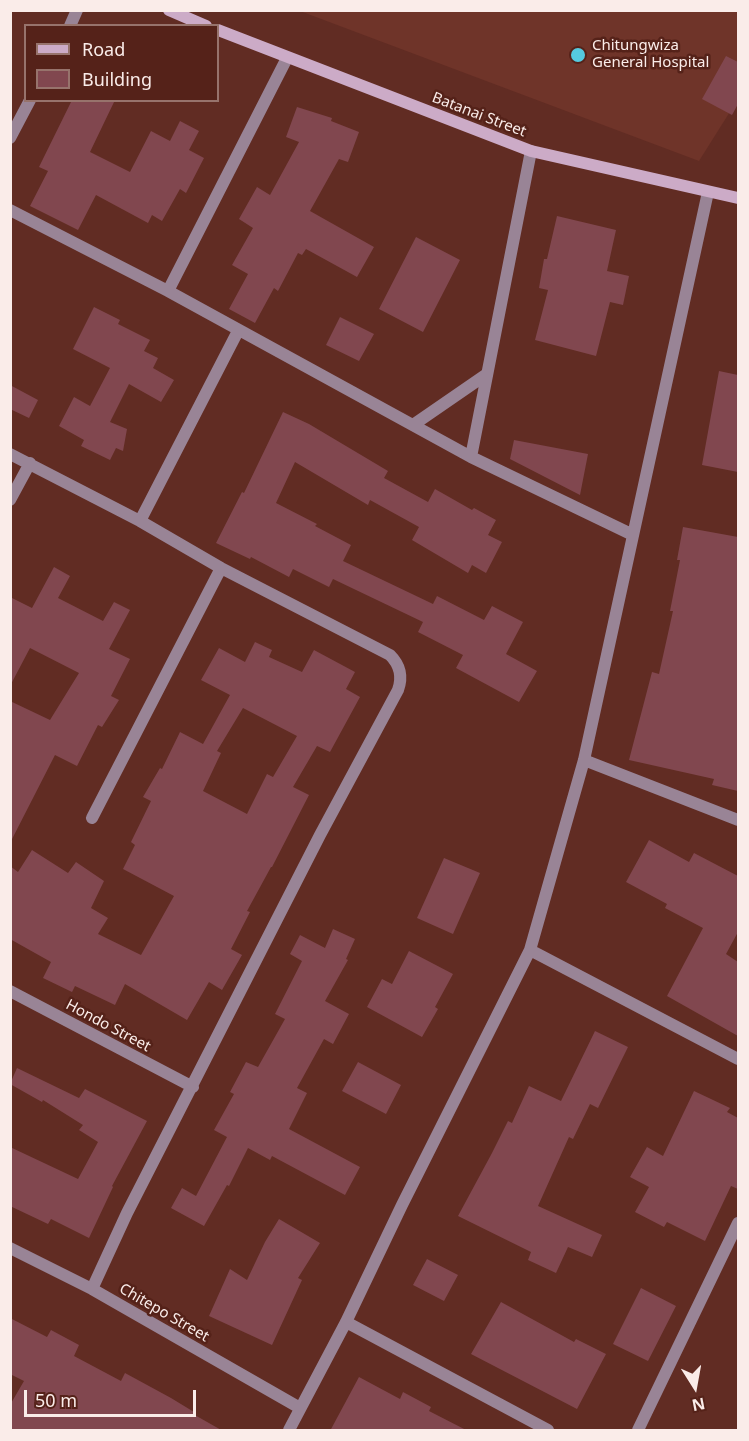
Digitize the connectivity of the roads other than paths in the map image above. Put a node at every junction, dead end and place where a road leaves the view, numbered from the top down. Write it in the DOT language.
graph roads {
  1 [pos="77,10"];
  2 [pos="169,10"];
  3 [pos="71,24"];
  4 [pos="201,24"];
  5 [pos="219,30"];
  6 [pos="287,58"];
  7 [pos="29,102"];
  8 [pos="10,138"];
  9 [pos="531,151"];
  10 [pos="708,192"];
  11 [pos="738,198"];
  12 [pos="10,210"];
  13 [pos="168,291"];
  14 [pos="238,331"];
  15 [pos="487,374"];
  16 [pos="413,425"];
  17 [pos="10,454"];
  18 [pos="471,457"];
  19 [pos="30,464"];
  20 [pos="10,500"];
  21 [pos="140,521"];
  22 [pos="633,535"];
  23 [pos="221,568"];
  24 [pos="584,760"];
  25 [pos="92,818"];
  26 [pos="738,820"];
  27 [pos="530,950"];
  28 [pos="10,992"];
  29 [pos="738,1059"];
  30 [pos="192,1087"];
  31 [pos="738,1223"];
  32 [pos="10,1248"];
  33 [pos="92,1289"];
  34 [pos="346,1322"];
  35 [pos="300,1408"];
  36 [pos="289,1431"];
  37 [pos="548,1431"];
  38 [pos="638,1431"];
  1 -- 3 [label="street"];
  2 -- 4 [label="street"];
  5 -- 6 [label="street, Batanai Street"];
  6 -- 9 [label="street, Batanai Street"];
  6 -- 13 [label="street"];
  7 -- 8 [label="street"];
  9 -- 10 [label="street, Batanai Street"];
  9 -- 15 [label="street"];
  10 -- 11 [label="street, Batanai Street"];
  10 -- 22 [label="street"];
  12 -- 13 [label="street"];
  13 -- 14 [label="street"];
  14 -- 16 [label="street"];
  14 -- 21 [label="street"];
  15 -- 16 [label="street"];
  15 -- 18 [label="street"];
  16 -- 18 [label="street"];
  17 -- 19 [label="street"];
  18 -- 22 [label="street"];
  19 -- 20 [label="street"];
  19 -- 21 [label="street"];
  21 -- 23 [label="street"];
  22 -- 24 [label="street"];
  23 -- 25 [label="street"];
  23 -- 30 [label="street"];
  24 -- 26 [label="street"];
  24 -- 27 [label="street"];
  27 -- 29 [label="street"];
  27 -- 34 [label="street"];
  28 -- 30 [label="street, Hondo Street"];
  30 -- 33 [label="street"];
  31 -- 38 [label="street"];
  32 -- 33 [label="street, Chitepo Street"];
  33 -- 35 [label="street, Chitepo Street"];
  34 -- 35 [label="street"];
  34 -- 37 [label="street"];
  35 -- 36 [label="street"];
}
